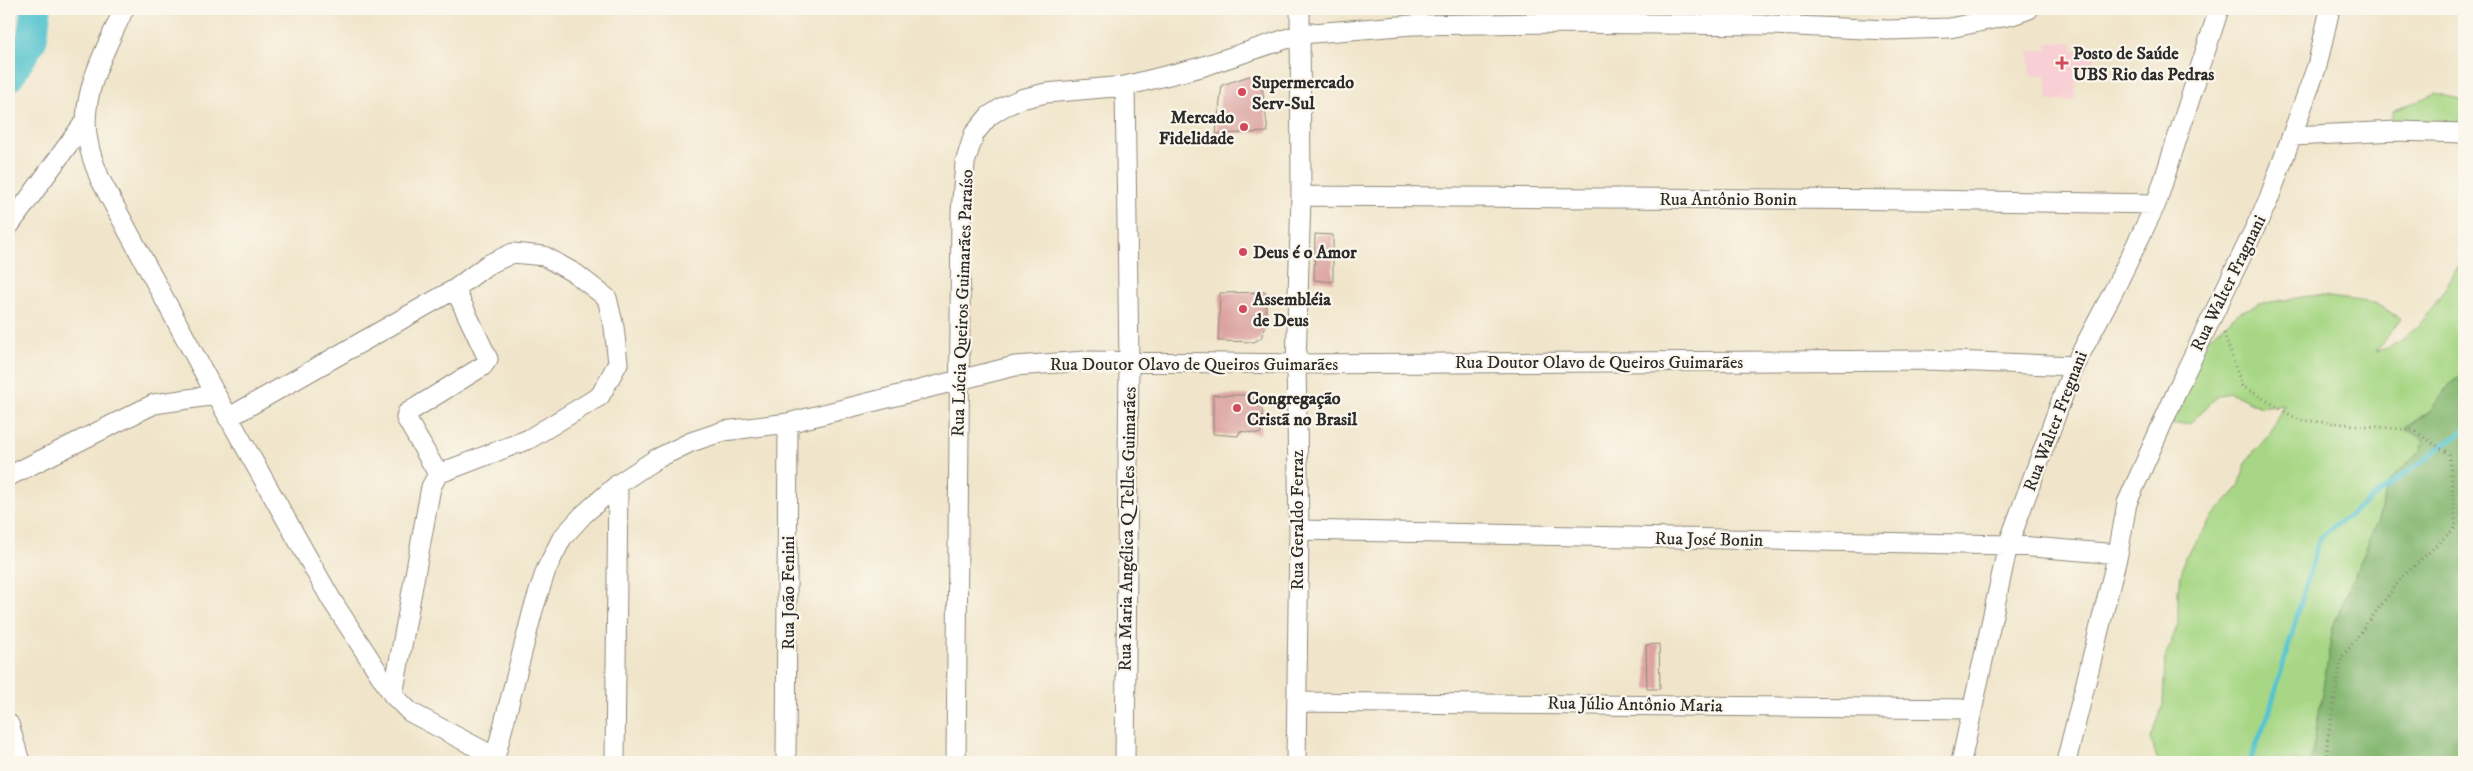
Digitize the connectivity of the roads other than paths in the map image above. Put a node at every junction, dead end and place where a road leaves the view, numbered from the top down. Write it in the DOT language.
graph roads {
  1 [pos="124,9"];
  2 [pos="1300,9"];
  3 [pos="2029,9"];
  4 [pos="2219,9"];
  5 [pos="2330,9"];
  6 [pos="1300,34"];
  7 [pos="1125,86"];
  8 [pos="86,120"];
  9 [pos="2464,133"];
  10 [pos="2292,136"];
  11 [pos="1301,196"];
  12 [pos="2156,204"];
  13 [pos="9,226"];
  14 [pos="455,289"];
  15 [pos="1129,361"];
  16 [pos="1296,364"];
  17 [pos="2074,366"];
  18 [pos="958,380"];
  19 [pos="216,395"];
  20 [pos="228,418"];
  21 [pos="788,423"];
  22 [pos="438,474"];
  23 [pos="9,476"];
  24 [pos="618,484"];
  25 [pos="1299,530"];
  26 [pos="2008,544"];
  27 [pos="2118,554"];
  28 [pos="393,695"];
  29 [pos="1297,702"];
  30 [pos="1972,709"];
  31 [pos="9,724"];
  32 [pos="495,759"];
  33 [pos="20,762"];
  34 [pos="615,762"];
  35 [pos="786,762"];
  36 [pos="956,762"];
  37 [pos="1125,762"];
  38 [pos="1296,762"];
  39 [pos="1961,762"];
  40 [pos="2066,762"];
  1 -- 8 [label="street"];
  2 -- 6 [label="street, Rua Geraldo Ferraz"];
  3 -- 6 [label="street, Rua Lúcia Queiros Guimarães Paraíso"];
  4 -- 12 [label="street, Rua Walter Fregnani"];
  5 -- 10 [label="street, Rua Walter Fragnani"];
  6 -- 7 [label="street, Rua Lúcia Queiros Guimarães Paraíso"];
  6 -- 11 [label="street, Rua Geraldo Ferraz"];
  7 -- 15 [label="street, Rua Maria Angélica Q Telles Guimarães"];
  7 -- 18 [label="street, Rua Lúcia Queiros Guimarães Paraíso"];
  8 -- 13 [label="street"];
  8 -- 19 [label="street"];
  9 -- 10 [label="street"];
  10 -- 27 [label="street, Rua Walter Fragnani"];
  11 -- 12 [label="street, Rua Antônio Bonin"];
  11 -- 16 [label="street, Rua Geraldo Ferraz"];
  12 -- 17 [label="street, Rua Walter Fregnani"];
  14 -- 20 [label="street"];
  14 -- 22 [label="street"];
  14 -- 22 [label="street"];
  15 -- 16 [label="street, Rua Doutor Olavo de Queiros Guimarães"];
  15 -- 18 [label="street, Rua Doutor Olavo de Queiros Guimarães"];
  15 -- 37 [label="street, Rua Maria Angélica Q Telles Guimarães"];
  16 -- 17 [label="street, Rua Doutor Olavo de Queiros Guimarães"];
  16 -- 25 [label="street, Rua Geraldo Ferraz"];
  17 -- 26 [label="street, Rua Walter Fregnani"];
  18 -- 21 [label="street, Rua Doutor Olavo de Queiros Guimarães"];
  18 -- 36 [label="street, Rua Lúcia Queiros Guimarães Paraíso"];
  19 -- 20 [label="street"];
  19 -- 23 [label="street"];
  20 -- 28 [label="street"];
  21 -- 24 [label="street, Rua Doutor Olavo de Queiros Guimarães"];
  21 -- 35 [label="street, Rua João Fenini"];
  22 -- 28 [label="street"];
  24 -- 32 [label="street, Rua Doutor Olavo de Queiros Guimarães"];
  24 -- 34 [label="street"];
  25 -- 26 [label="street, Rua José Bonin"];
  25 -- 29 [label="street, Rua Geraldo Ferraz"];
  26 -- 27 [label="street, Rua José Bonin"];
  26 -- 30 [label="street, Rua Walter Fregnani"];
  27 -- 40 [label="street"];
  28 -- 32 [label="street"];
  29 -- 30 [label="street, Rua Júlio Antônio Maria"];
  29 -- 38 [label="street, Rua Geraldo Ferraz"];
  30 -- 39 [label="street, Rua Walter Fregnani"];
  31 -- 33 [label="street"];
}
